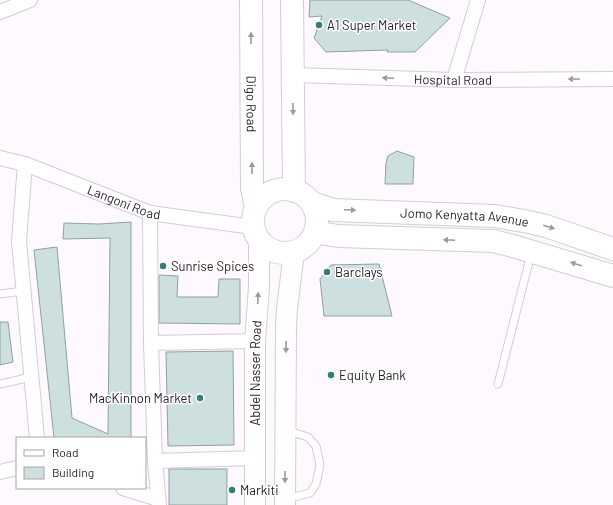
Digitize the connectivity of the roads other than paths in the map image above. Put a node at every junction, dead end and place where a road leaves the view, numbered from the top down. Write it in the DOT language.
graph roads {
  1 [pos="30,0"];
  2 [pos="251,0"];
  3 [pos="292,0"];
  4 [pos="478,0"];
  5 [pos="0,12"];
  6 [pos="293,75"];
  7 [pos="613,79"];
  8 [pos="454,80"];
  9 [pos="0,158"];
  10 [pos="24,164"];
  11 [pos="294,191"];
  12 [pos="312,203"];
  13 [pos="150,213"];
  14 [pos="256,225"];
  15 [pos="315,232"];
  16 [pos="613,249"];
  17 [pos="294,252"];
  18 [pos="531,252"];
  19 [pos="613,276"];
  20 [pos="24,291"];
  21 [pos="0,294"];
  22 [pos="255,341"];
  23 [pos="151,343"];
  24 [pos="31,377"];
  25 [pos="0,384"];
  26 [pos="498,384"];
  27 [pos="285,431"];
  28 [pos="37,437"];
  29 [pos="255,458"];
  30 [pos="155,461"];
  31 [pos="16,468"];
  32 [pos="0,472"];
  33 [pos="126,489"];
  34 [pos="158,502"];
  35 [pos="285,502"];
  36 [pos="255,505"];
  1 -- 5 [label="street"];
  14 -- 2 [label="highway, Digo Road, one-way"];
  3 -- 6 [label="highway"];
  4 -- 8 [label="street"];
  8 -- 6 [label="street, Hospital Road, one-way"];
  6 -- 11 [label="highway, one-way"];
  7 -- 8 [label="street, Hospital Road, one-way"];
  9 -- 10 [label="street, Langoni Road"];
  10 -- 13 [label="street, Langoni Road"];
  10 -- 20 [label="street"];
  11 -- 12 [label="highway"];
  11 -- 14 [label="highway"];
  12 -- 15 [label="highway"];
  12 -- 16 [label="highway, Jomo Kenyatta Avenue, one-way"];
  13 -- 14 [label="street, Langoni Road"];
  13 -- 23 [label="street"];
  14 -- 17 [label="highway"];
  22 -- 14 [label="main road, Abdel Nasser Road, one-way"];
  15 -- 17 [label="highway"];
  18 -- 15 [label="highway, Jomo Kenyatta Avenue, one-way"];
  17 -- 27 [label="main road, one-way"];
  19 -- 18 [label="highway, Jomo Kenyatta Avenue, one-way"];
  18 -- 26 [label="lane"];
  20 -- 21 [label="lane"];
  20 -- 24 [label="street"];
  22 -- 23 [label="street"];
  22 -- 29 [label="main road, Abdel Nasser Road"];
  23 -- 30 [label="street"];
  24 -- 25 [label="lane"];
  24 -- 28 [label="street"];
  27 -- 35 [label="main road, one-way"];
  27 -- 35 [label="lane"];
  29 -- 30 [label="street"];
  29 -- 36 [label="main road, Abdel Nasser Road"];
  30 -- 34 [label="street"];
  31 -- 32 [label="street"];
  33 -- 34 [label="street"];
}
